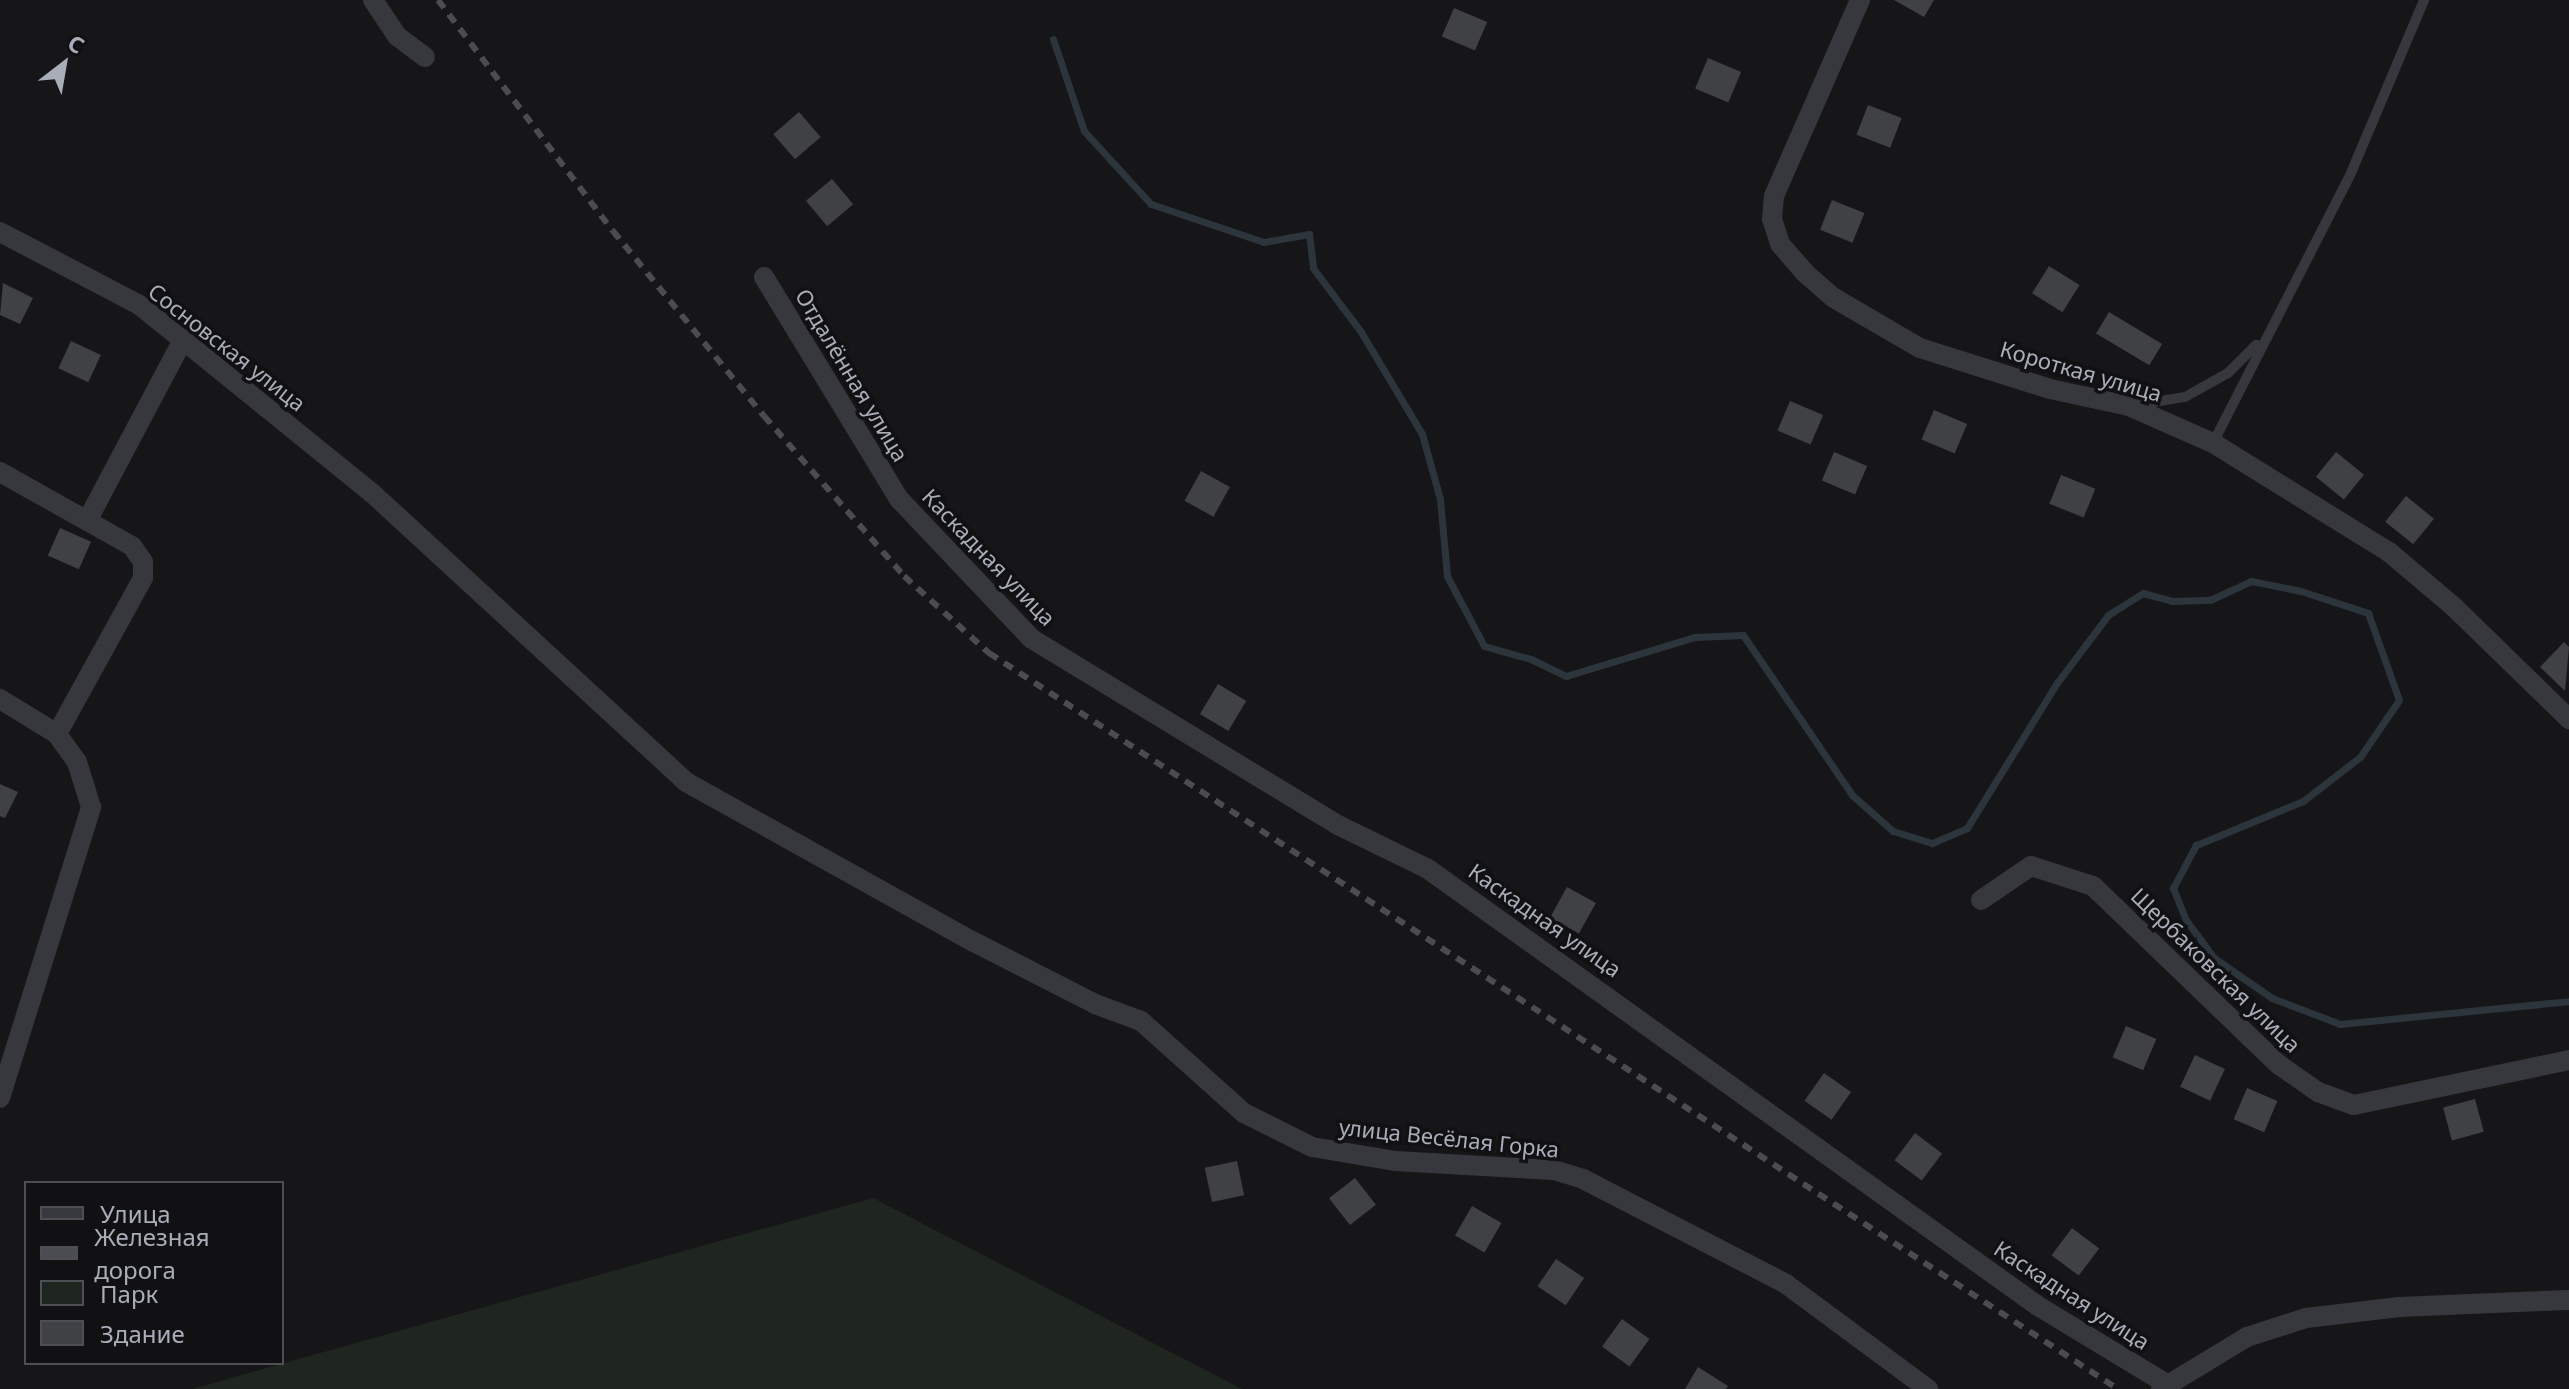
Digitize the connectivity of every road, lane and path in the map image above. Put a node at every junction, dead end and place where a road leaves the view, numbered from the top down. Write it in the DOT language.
graph roads {
  1 [pos="373,0"];
  2 [pos="1860,0"];
  3 [pos="2424,0"];
  4 [pos="425,57"];
  5 [pos="0,232"];
  6 [pos="764,277"];
  7 [pos="2263,338"];
  8 [pos="183,340"];
  9 [pos="2129,406"];
  10 [pos="2213,443"];
  11 [pos="0,472"];
  12 [pos="899,499"];
  13 [pos="87,521"];
  14 [pos="0,699"];
  15 [pos="2569,719"];
  16 [pos="57,734"];
  17 [pos="1981,900"];
  18 [pos="1095,1004"];
  19 [pos="2569,1060"];
  20 [pos="0,1098"];
  21 [pos="2569,1300"];
  22 [pos="2164,1386"];
  23 [pos="1928,1389"];
  1 -- 4 [label="street"];
  2 -- 9 [label="street, Короткая улица"];
  3 -- 7 [label="lane"];
  5 -- 8 [label="street, Сосновская улица"];
  6 -- 12 [label="street, Отдалённая улица"];
  7 -- 9 [label="lane"];
  7 -- 10 [label="lane"];
  8 -- 13 [label="street"];
  8 -- 18 [label="street, Сосновская улица"];
  9 -- 10 [label="street, Короткая улица"];
  10 -- 15 [label="street, Короткая улица"];
  11 -- 13 [label="street"];
  12 -- 22 [label="street, Каскадная улица"];
  13 -- 16 [label="street"];
  14 -- 16 [label="street"];
  16 -- 20 [label="street"];
  17 -- 19 [label="street, Щербаковская улица"];
  18 -- 23 [label="street, улица Весёлая Горка"];
  21 -- 22 [label="street"];
}
